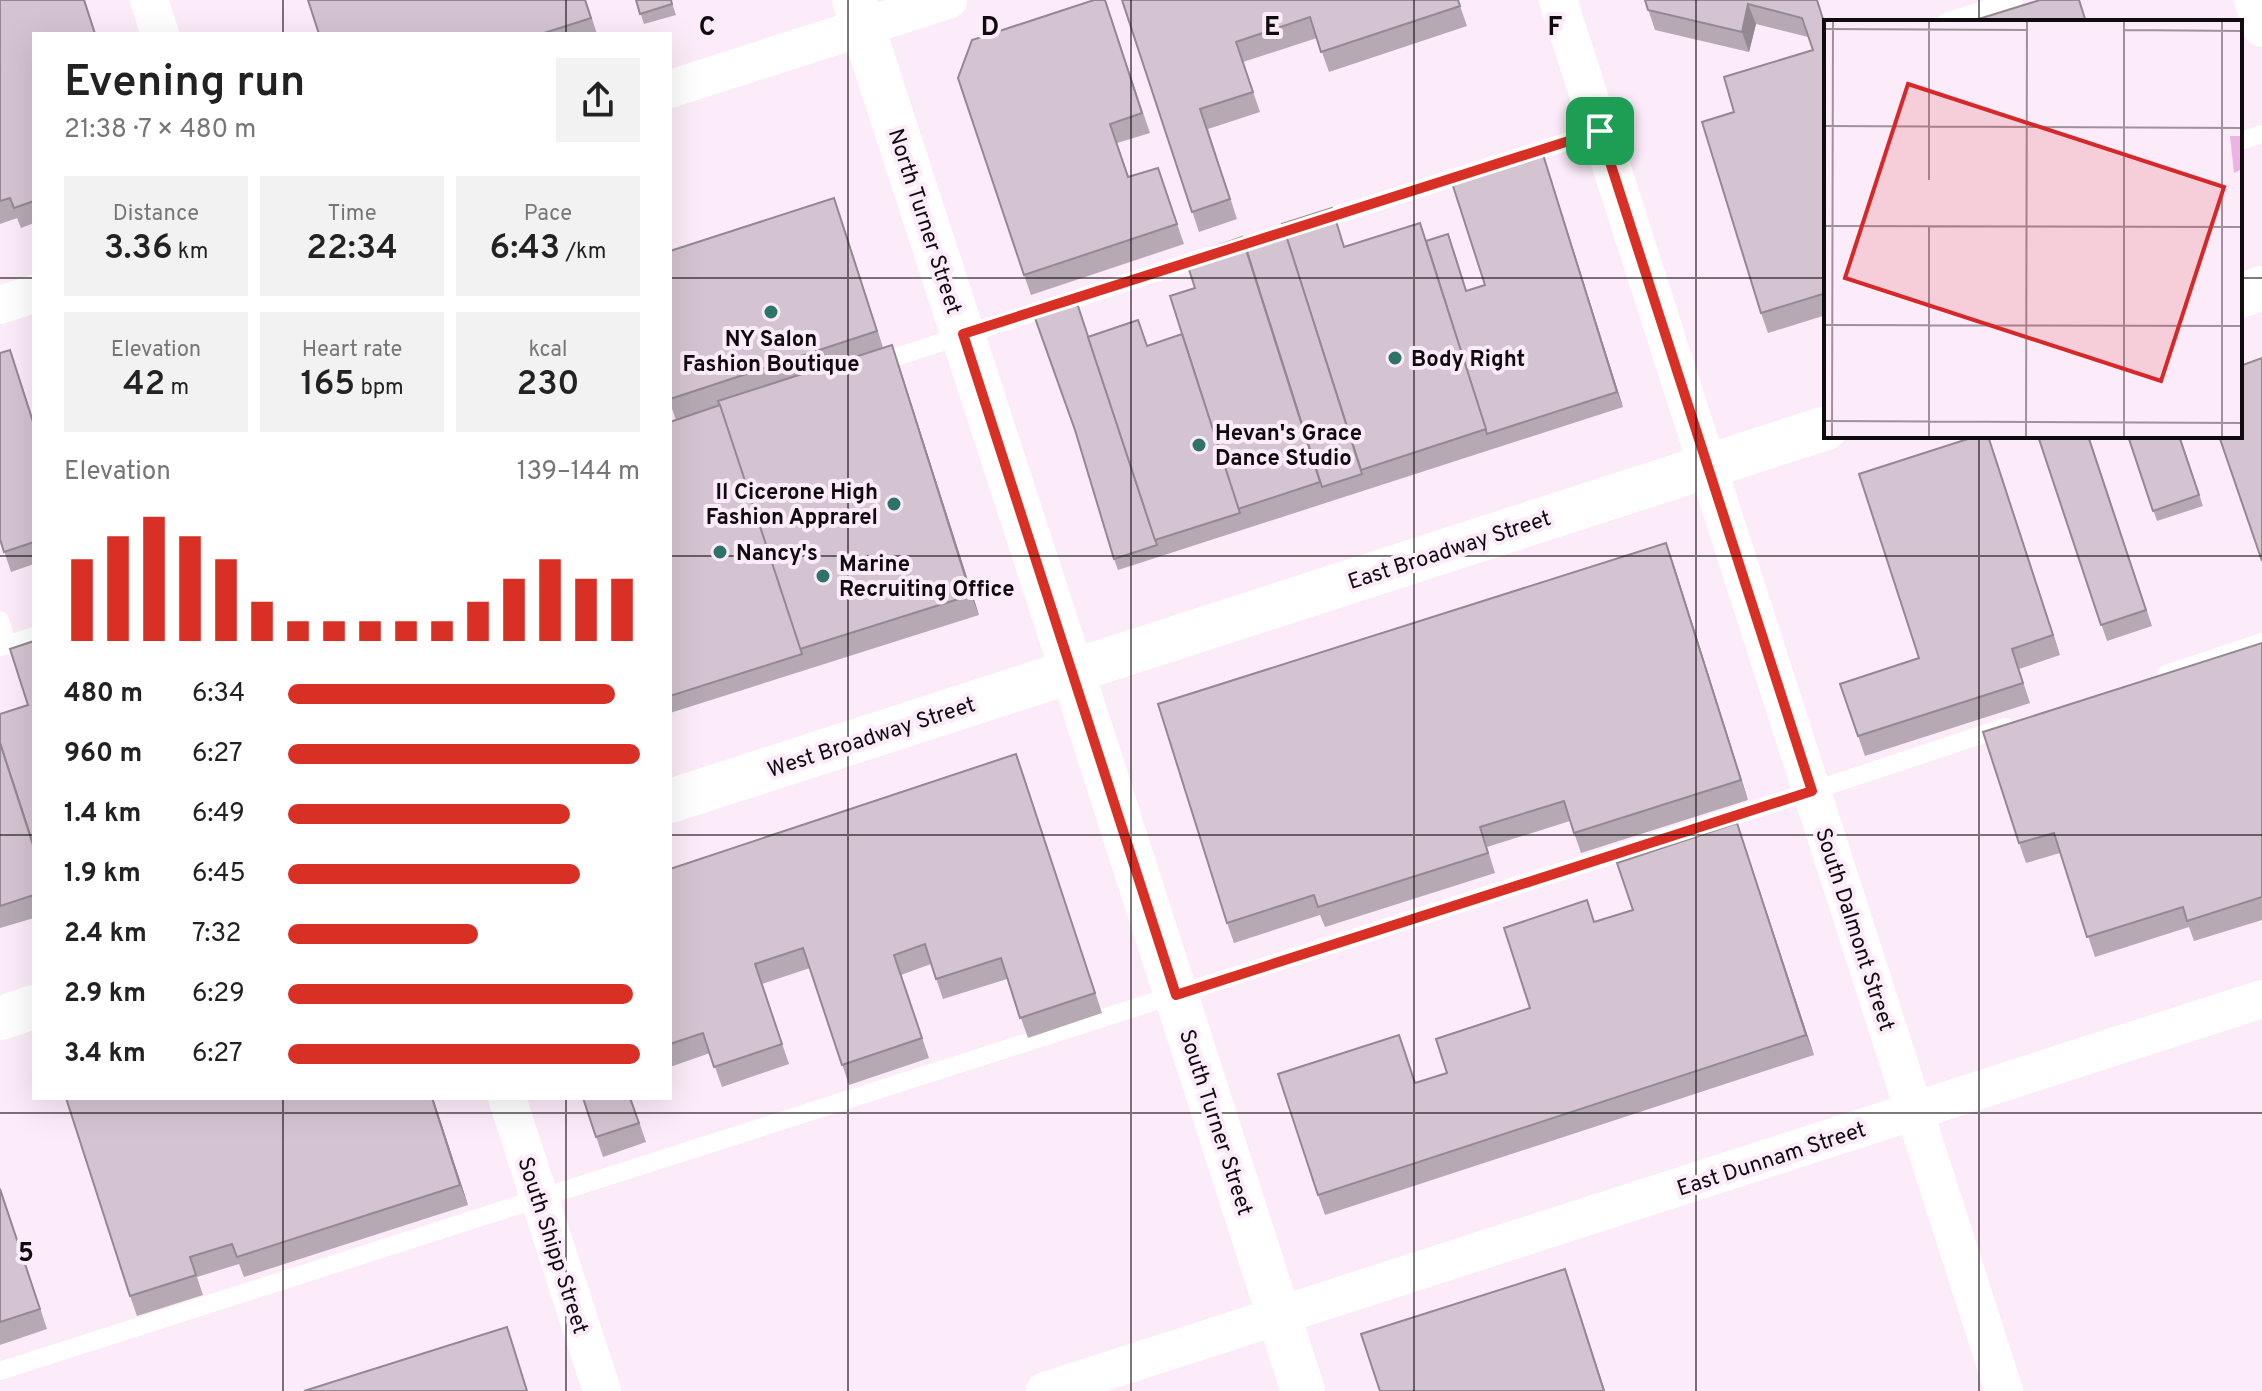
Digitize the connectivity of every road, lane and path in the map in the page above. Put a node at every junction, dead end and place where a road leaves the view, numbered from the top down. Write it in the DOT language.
graph roads {
  1 [pos="149,0"];
  2 [pos="948,0"];
  3 [pos="1558,0"];
  4 [pos="2014,0"];
  5 [pos="2253,0"];
  6 [pos="858,14"];
  7 [pos="1952,20"];
  8 [pos="2262,28"];
  9 [pos="159,32"];
  10 [pos="672,88"];
  11 [pos="1600,131"];
  12 [pos="2262,134"];
  13 [pos="2242,140"];
  14 [pos="1297,228"];
  15 [pos="1221,252"];
  16 [pos="2262,288"];
  17 [pos="32,295"];
  18 [pos="2242,295"];
  19 [pos="0,305"];
  20 [pos="963,334"];
  21 [pos="858,369"];
  22 [pos="1824,429"];
  23 [pos="1708,466"];
  24 [pos="0,620"];
  25 [pos="32,637"];
  26 [pos="2262,642"];
  27 [pos="4,646"];
  28 [pos="1072,671"];
  29 [pos="2142,682"];
  30 [pos="2022,722"];
  31 [pos="1812,791"];
  32 [pos="672,800"];
  33 [pos="1176,995"];
  34 [pos="2262,999"];
  35 [pos="32,1008"];
  36 [pos="0,1018"];
  37 [pos="508,1100"];
  38 [pos="1915,1111"];
  39 [pos="539,1198"];
  40 [pos="1279,1316"];
  41 [pos="0,1371"];
  42 [pos="602,1391"];
  43 [pos="1045,1391"];
  44 [pos="1303,1391"];
  45 [pos="2004,1391"];
  1 -- 9 [label="street"];
  2 -- 6 [label="street"];
  3 -- 11 [label="street, South Dalmont Street"];
  4 -- 7 [label="lane"];
  5 -- 8 [label="street"];
  6 -- 10 [label="street"];
  6 -- 20 [label="main road, North Turner Street"];
  11 -- 14 [label="lane"];
  11 -- 23 [label="street, South Dalmont Street"];
  12 -- 13 [label="lane"];
  15 -- 20 [label="lane"];
  16 -- 18 [label="main road"];
  17 -- 19 [label="street"];
  20 -- 21 [label="lane"];
  20 -- 28 [label="main road, North Turner Street"];
  22 -- 23 [label="main road, East Broadway Street"];
  23 -- 28 [label="main road, East Broadway Street"];
  23 -- 31 [label="street, South Dalmont Street"];
  24 -- 27 [label="lane"];
  25 -- 27 [label="lane"];
  26 -- 29 [label="lane"];
  28 -- 32 [label="main road, West Broadway Street"];
  28 -- 33 [label="main road, South Turner Street"];
  30 -- 31 [label="lane"];
  31 -- 33 [label="lane"];
  31 -- 38 [label="street, South Dalmont Street"];
  33 -- 39 [label="lane"];
  33 -- 40 [label="main road, South Turner Street"];
  34 -- 38 [label="street, East Dunnam Street"];
  35 -- 36 [label="main road"];
  37 -- 39 [label="street, South Shipp Street"];
  38 -- 40 [label="street, East Dunnam Street"];
  38 -- 45 [label="street, South Dalmont Street"];
  39 -- 41 [label="lane"];
  39 -- 42 [label="street, South Shipp Street"];
  40 -- 43 [label="street, East Dunnam Street"];
  40 -- 44 [label="main road, South Turner Street"];
}
